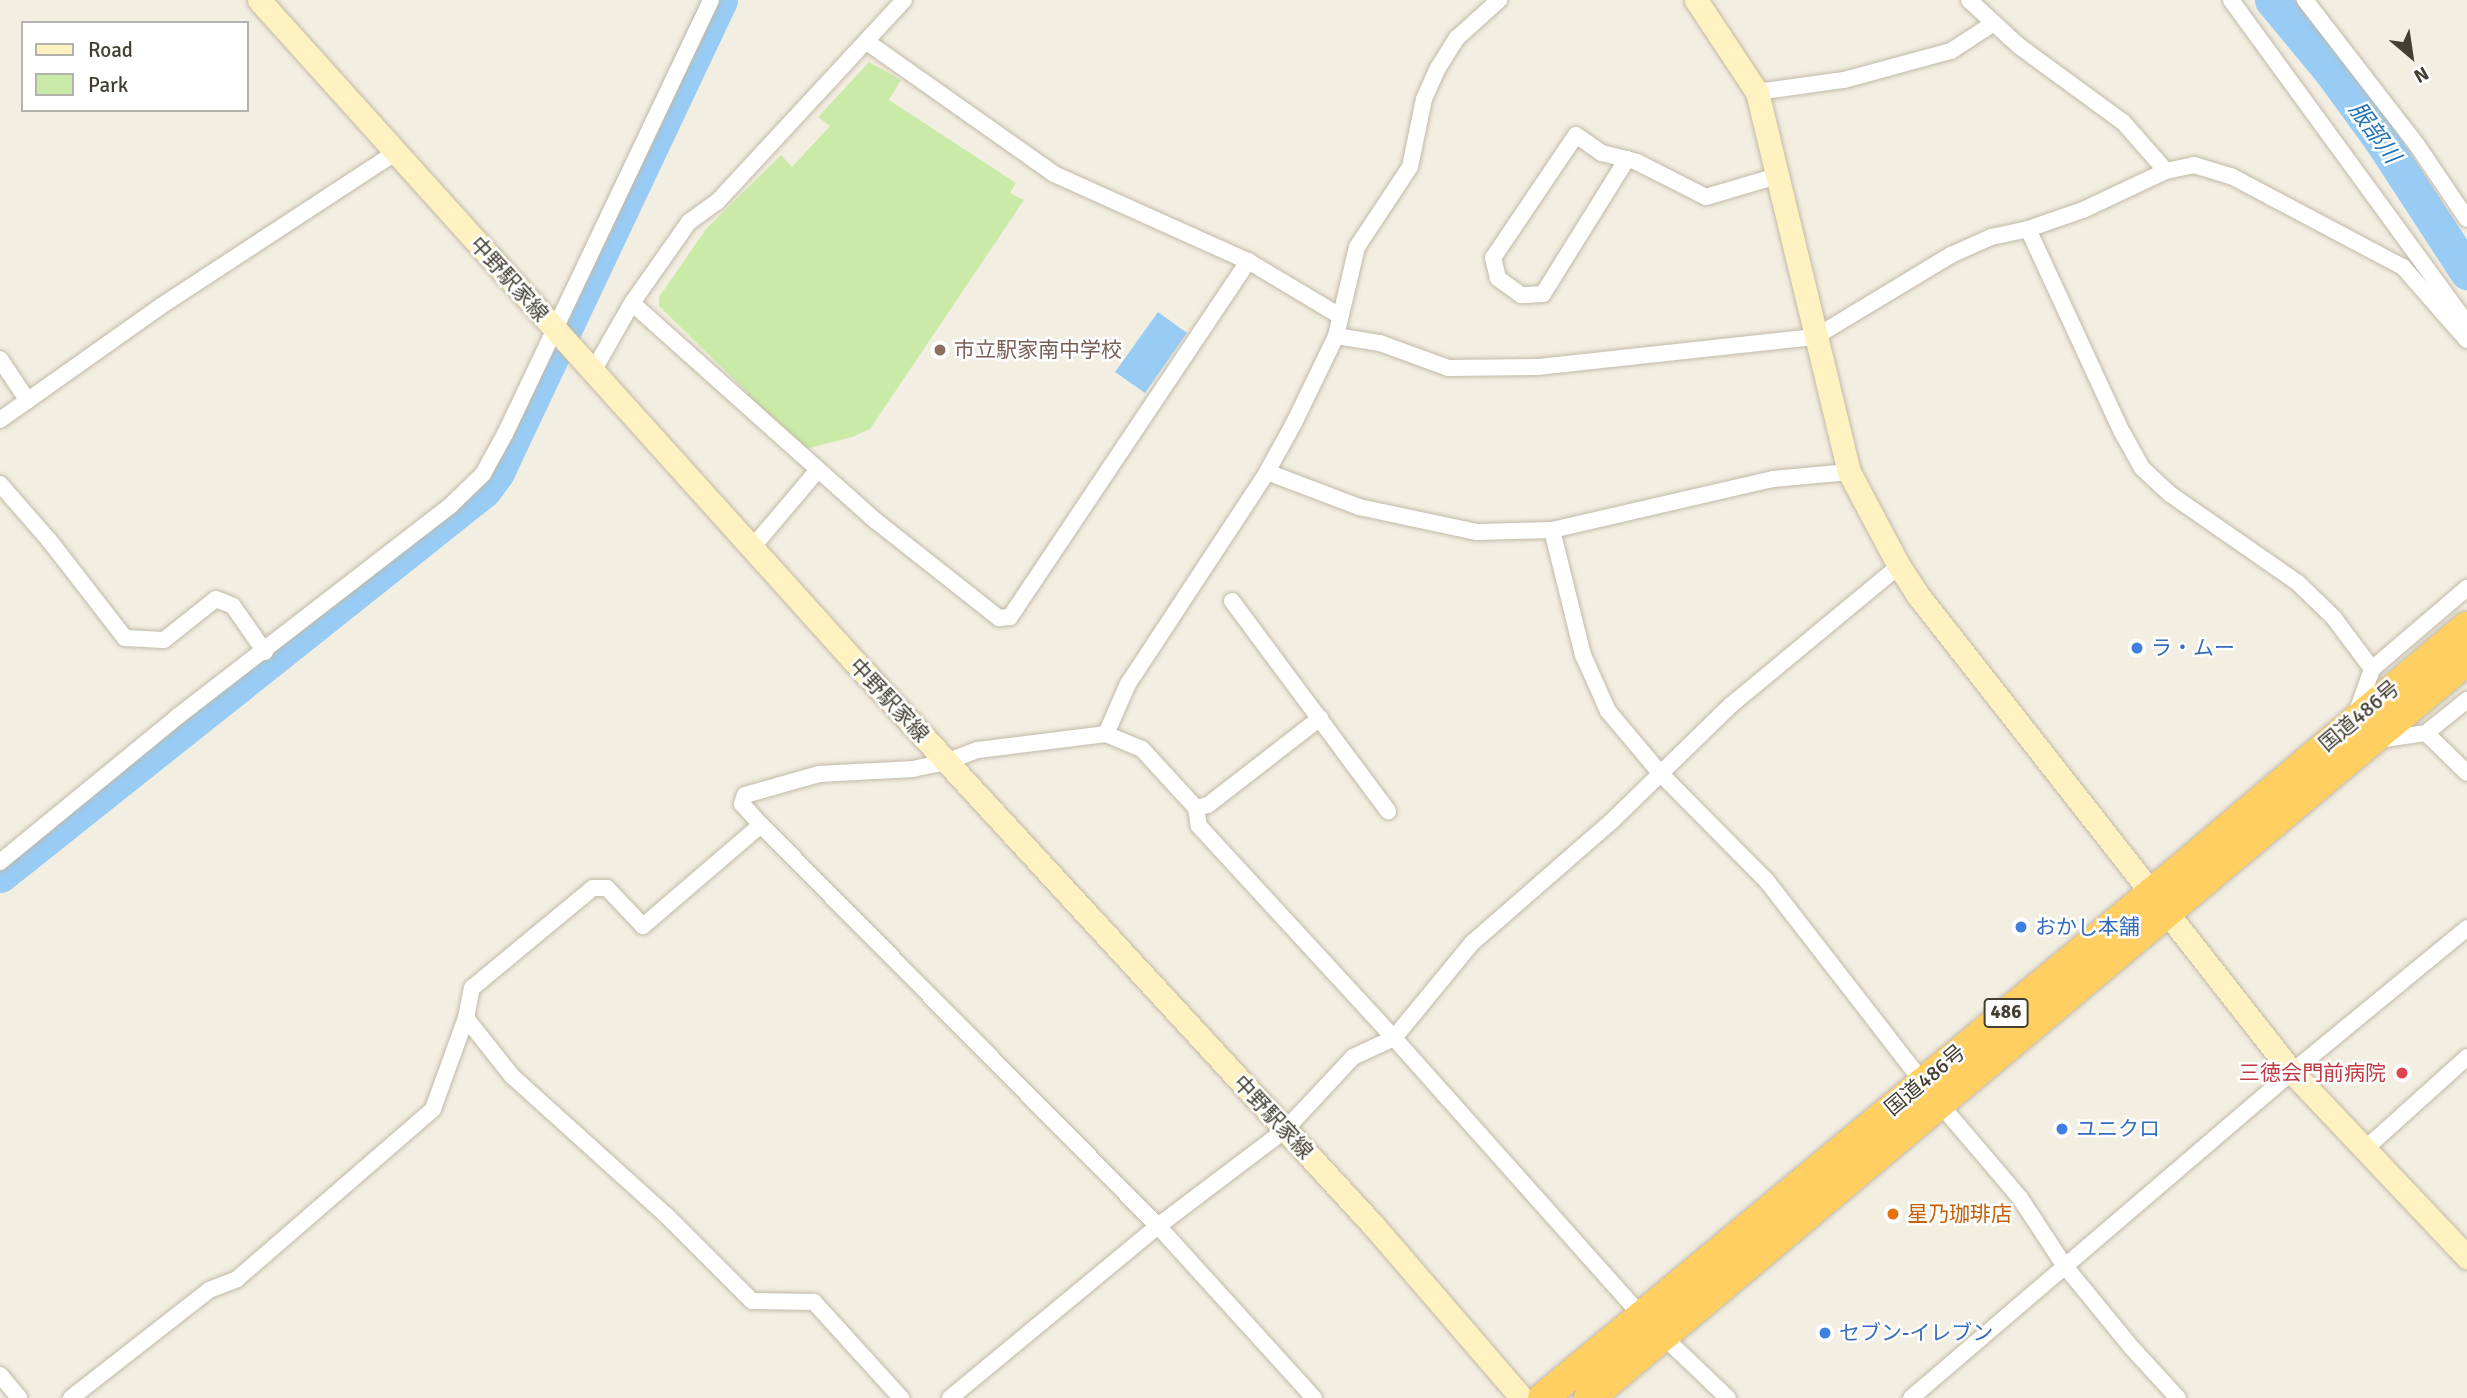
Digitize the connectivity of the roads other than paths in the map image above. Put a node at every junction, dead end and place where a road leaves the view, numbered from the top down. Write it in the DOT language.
graph roads {
  1 [pos="258,0"];
  2 [pos="711,0"];
  3 [pos="904,0"];
  4 [pos="1499,0"];
  5 [pos="1696,0"];
  6 [pos="1969,0"];
  7 [pos="2231,0"];
  8 [pos="2305,0"];
  9 [pos="1994,23"];
  10 [pos="867,42"];
  11 [pos="1757,92"];
  12 [pos="395,153"];
  13 [pos="1627,159"];
  14 [pos="2166,172"];
  15 [pos="1777,176"];
  16 [pos="2467,219"];
  17 [pos="2028,229"];
  18 [pos="1248,261"];
  19 [pos="632,303"];
  20 [pos="1340,316"];
  21 [pos="2467,324"];
  22 [pos="560,336"];
  23 [pos="1336,336"];
  24 [pos="1815,337"];
  25 [pos="2467,340"];
  26 [pos="0,359"];
  27 [pos="592,373"];
  28 [pos="28,401"];
  29 [pos="0,420"];
  30 [pos="817,471"];
  31 [pos="1267,472"];
  32 [pos="1849,472"];
  33 [pos="0,484"];
  34 [pos="1552,530"];
  35 [pos="751,548"];
  36 [pos="1899,566"];
  37 [pos="2467,588"];
  38 [pos="1232,601"];
  39 [pos="2467,627"];
  40 [pos="265,652"];
  41 [pos="2467,660"];
  42 [pos="2372,669"];
  43 [pos="2467,700"];
  44 [pos="1320,718"];
  45 [pos="2362,731"];
  46 [pos="2426,733"];
  47 [pos="1106,734"];
  48 [pos="946,762"];
  49 [pos="1660,773"];
  50 [pos="2467,773"];
  51 [pos="1196,808"];
  52 [pos="1388,811"];
  53 [pos="761,825"];
  54 [pos="0,862"];
  55 [pos="2159,903"];
  56 [pos="2467,928"];
  57 [pos="467,1018"];
  58 [pos="1394,1038"];
  59 [pos="2467,1057"];
  60 [pos="2292,1072"];
  61 [pos="1931,1092"];
  62 [pos="1285,1130"];
  63 [pos="2365,1149"];
  64 [pos="1158,1226"];
  65 [pos="2467,1257"];
  66 [pos="2064,1265"];
  67 [pos="1651,1325"];
  68 [pos="0,1375"];
  69 [pos="1931,1392"];
  70 [pos="13,1396"];
  71 [pos="71,1398"];
  72 [pos="901,1398"];
  73 [pos="950,1398"];
  74 [pos="1314,1398"];
  75 [pos="1522,1398"];
  76 [pos="1543,1398"];
  77 [pos="1589,1398"];
  78 [pos="1728,1398"];
  79 [pos="1911,1398"];
  80 [pos="2178,1398"];
  1 -- 12 [label="main road, 中野駅家線"];
  2 -- 22 [label="street"];
  3 -- 10 [label="street"];
  4 -- 20 [label="street"];
  5 -- 11 [label="main road"];
  6 -- 9 [label="street"];
  7 -- 21 [label="street"];
  8 -- 16 [label="street"];
  9 -- 11 [label="street"];
  9 -- 14 [label="street"];
  10 -- 18 [label="street"];
  10 -- 19 [label="street"];
  11 -- 15 [label="main road"];
  12 -- 22 [label="main road, 中野駅家線"];
  12 -- 28 [label="street"];
  13 -- 13 [label="street"];
  13 -- 15 [label="street"];
  14 -- 17 [label="street"];
  14 -- 25 [label="street"];
  15 -- 24 [label="main road"];
  17 -- 24 [label="street"];
  17 -- 42 [label="street"];
  18 -- 20 [label="street"];
  18 -- 30 [label="street"];
  19 -- 27 [label="street"];
  19 -- 30 [label="street"];
  20 -- 23 [label="street"];
  22 -- 27 [label="main road, 中野駅家線"];
  22 -- 40 [label="street"];
  23 -- 24 [label="street"];
  23 -- 31 [label="street"];
  24 -- 32 [label="main road"];
  26 -- 28 [label="street"];
  27 -- 35 [label="main road, 中野駅家線"];
  28 -- 29 [label="street"];
  30 -- 35 [label="street"];
  31 -- 34 [label="street"];
  31 -- 47 [label="street"];
  32 -- 34 [label="street"];
  32 -- 36 [label="main road"];
  33 -- 40 [label="street"];
  34 -- 49 [label="street"];
  35 -- 48 [label="main road, 中野駅家線"];
  36 -- 49 [label="street"];
  36 -- 55 [label="main road"];
  37 -- 42 [label="street"];
  38 -- 44 [label="street"];
  39 -- 45 [label="highway, 国道486号 / 486"];
  40 -- 54 [label="street"];
  41 -- 45 [label="highway, 国道486号 / 486"];
  42 -- 45 [label="street"];
  43 -- 46 [label="street"];
  44 -- 51 [label="street"];
  44 -- 52 [label="street"];
  45 -- 46 [label="street"];
  45 -- 55 [label="highway, 国道486号 / 486"];
  46 -- 50 [label="street"];
  47 -- 48 [label="street"];
  47 -- 51 [label="street"];
  48 -- 53 [label="street"];
  48 -- 62 [label="main road, 中野駅家線"];
  49 -- 58 [label="street"];
  49 -- 61 [label="street"];
  51 -- 58 [label="street"];
  53 -- 57 [label="street"];
  53 -- 64 [label="street"];
  55 -- 60 [label="main road"];
  55 -- 61 [label="highway, 国道486号 / 486"];
  56 -- 60 [label="street"];
  57 -- 71 [label="street"];
  57 -- 72 [label="street"];
  58 -- 62 [label="street"];
  58 -- 67 [label="street"];
  59 -- 63 [label="street"];
  60 -- 63 [label="main road"];
  60 -- 66 [label="street"];
  61 -- 66 [label="street"];
  61 -- 67 [label="highway, 国道486号 / 486"];
  62 -- 64 [label="street"];
  62 -- 75 [label="main road, 中野駅家線"];
  63 -- 65 [label="main road"];
  64 -- 73 [label="street"];
  64 -- 74 [label="street"];
  66 -- 69 [label="street"];
  66 -- 80 [label="street"];
  67 -- 76 [label="highway, 国道486号 / 486"];
  67 -- 77 [label="highway, 国道486号 / 486"];
  67 -- 78 [label="street"];
  68 -- 70 [label="street"];
  69 -- 79 [label="street"];
}
